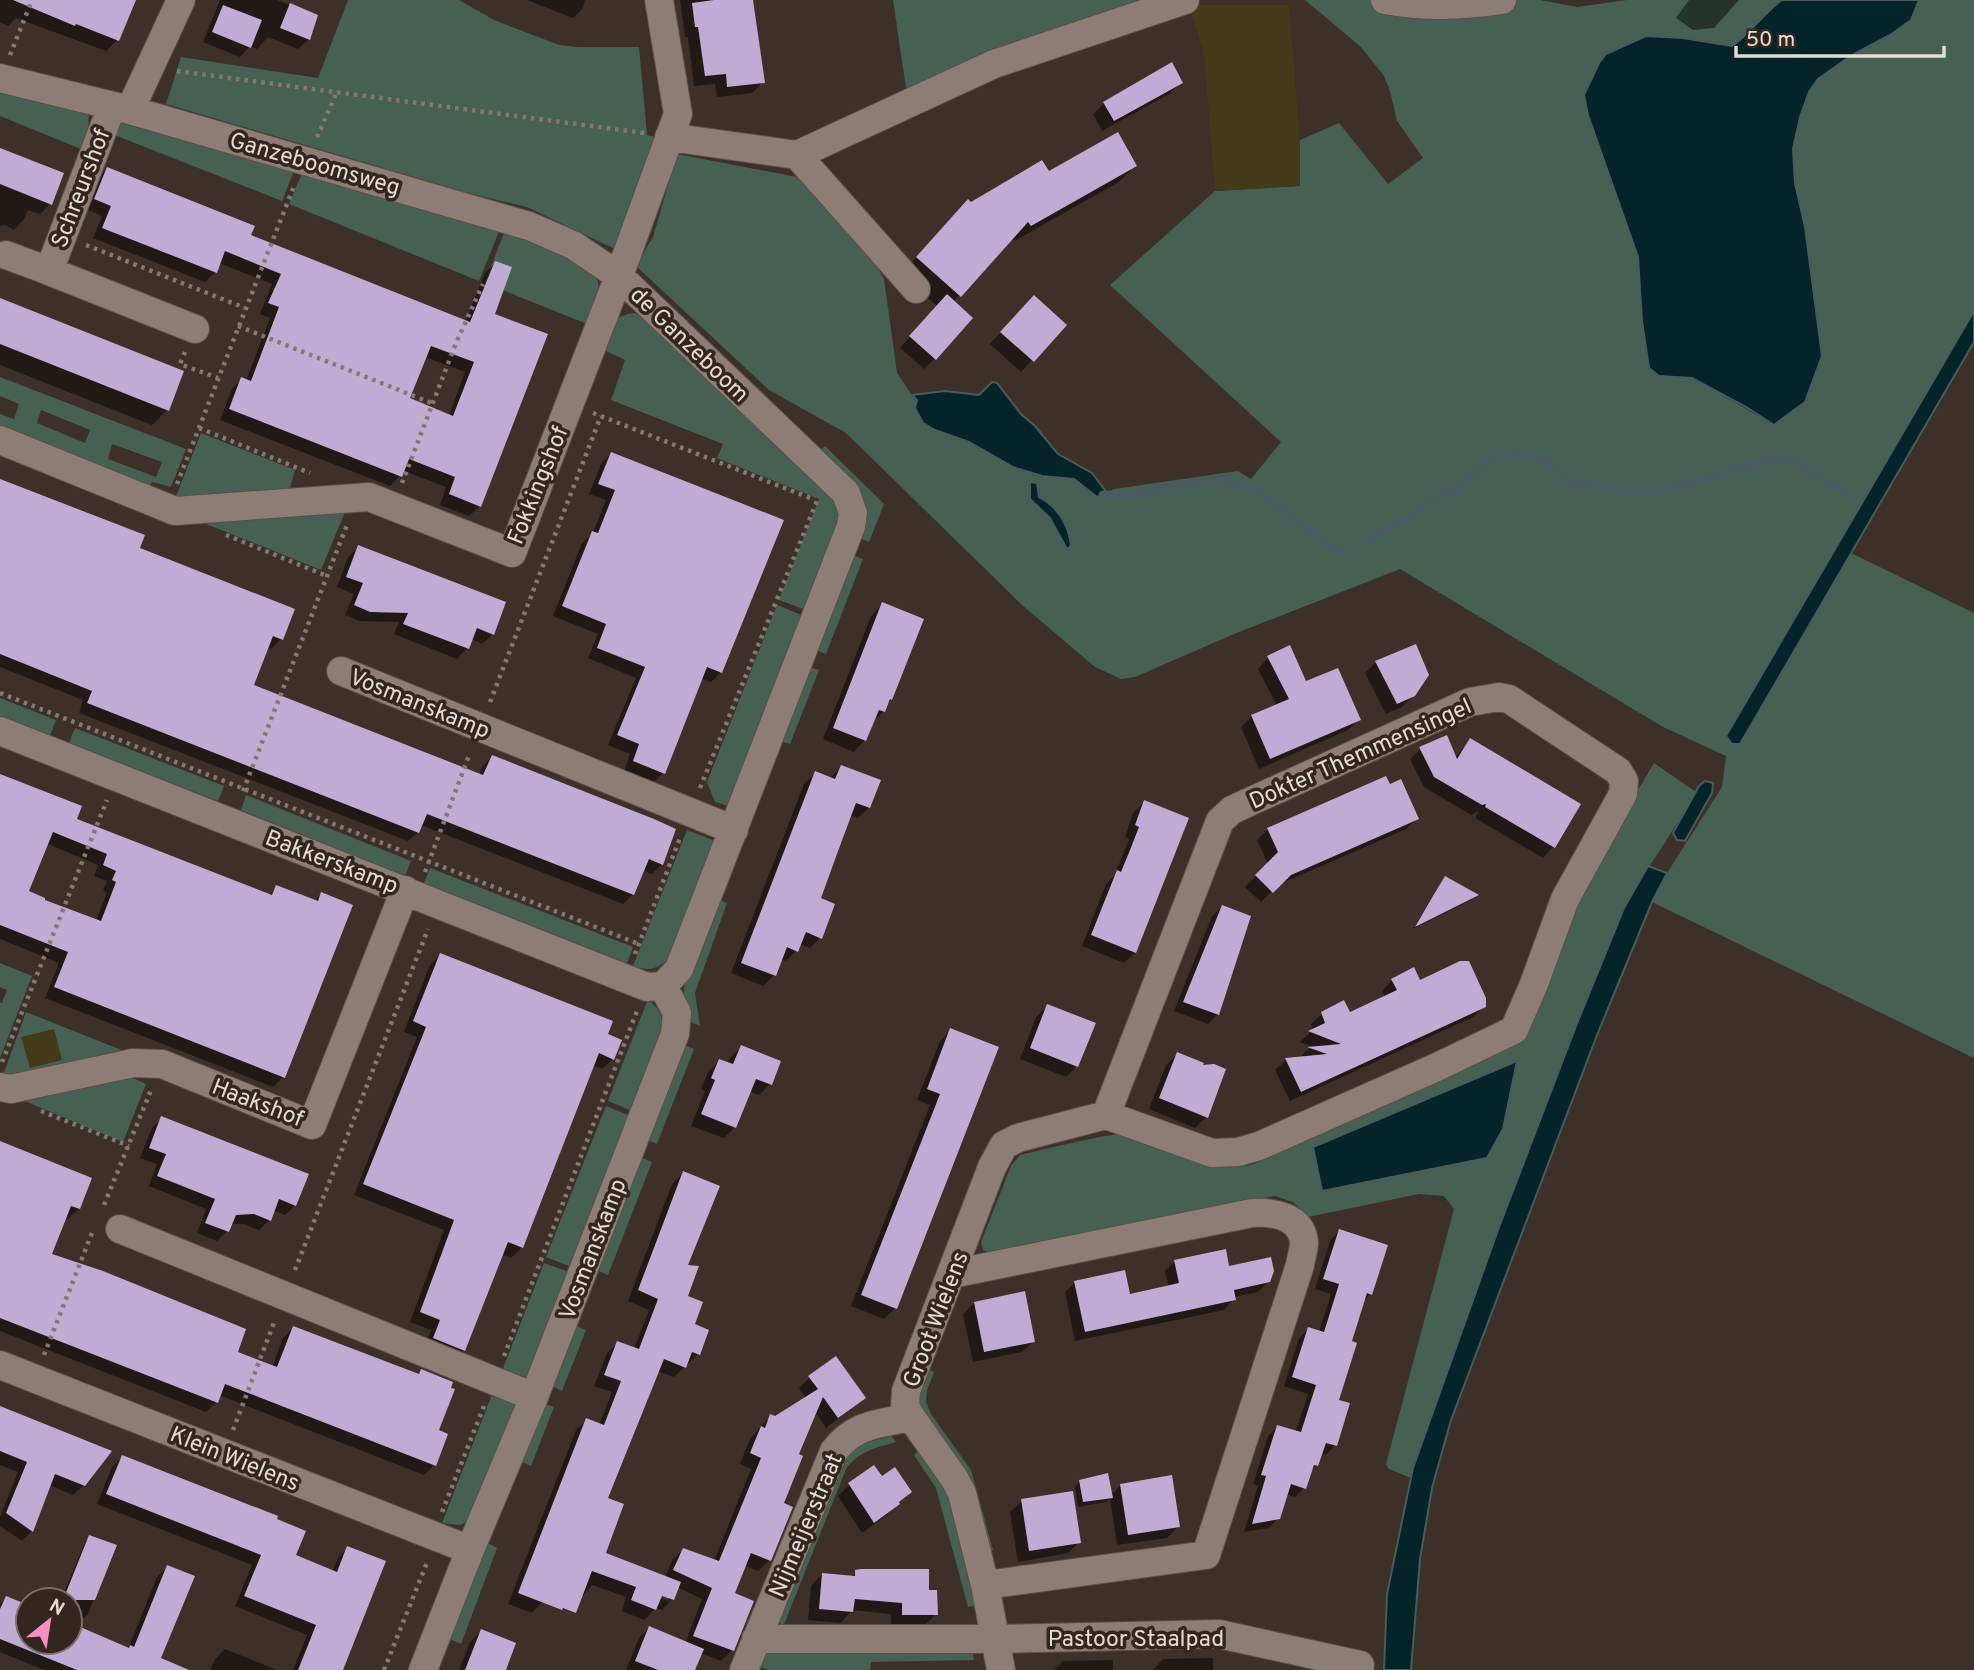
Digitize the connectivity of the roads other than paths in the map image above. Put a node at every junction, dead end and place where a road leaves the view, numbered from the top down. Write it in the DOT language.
graph roads {
  1 [pos="181,0"];
  2 [pos="659,0"];
  3 [pos="1185,0"];
  4 [pos="1385,0"];
  5 [pos="1502,0"];
  6 [pos="0,78"];
  7 [pos="121,108"];
  8 [pos="669,136"];
  9 [pos="797,155"];
  10 [pos="6,255"];
  11 [pos="49,271"];
  12 [pos="619,276"];
  13 [pos="916,289"];
  14 [pos="195,329"];
  15 [pos="0,440"];
  16 [pos="341,671"];
  17 [pos="0,731"];
  18 [pos="734,830"];
  19 [pos="420,896"];
  20 [pos="645,983"];
  21 [pos="0,1087"];
  22 [pos="1106,1115"];
  23 [pos="120,1229"];
  24 [pos="952,1274"];
  25 [pos="0,1365"];
  26 [pos="534,1397"];
  27 [pos="911,1417"];
  28 [pos="470,1550"];
  29 [pos="985,1585"];
  30 [pos="757,1639"];
  31 [pos="994,1639"];
  32 [pos="1360,1665"];
  33 [pos="424,1670"];
  34 [pos="744,1670"];
  35 [pos="1001,1670"];
  1 -- 7 [label="street"];
  2 -- 8 [label="street, de Ganzeboom"];
  3 -- 9 [label="street"];
  4 -- 5 [label="street"];
  6 -- 7 [label="street, Ganzeboomsweg"];
  7 -- 11 [label="street, Schreurshof"];
  7 -- 12 [label="street, Ganzeboomsweg"];
  8 -- 9 [label="street"];
  8 -- 12 [label="street, de Ganzeboom"];
  9 -- 13 [label="street"];
  10 -- 11 [label="street, Schreurshof"];
  11 -- 14 [label="street, Schreurshof"];
  12 -- 15 [label="street, Fokkingshof"];
  12 -- 18 [label="street, de Ganzeboom"];
  16 -- 18 [label="street, Vosmanskamp"];
  17 -- 19 [label="street, Bakkerskamp"];
  18 -- 20 [label="street"];
  19 -- 20 [label="street, Bakkerskamp"];
  19 -- 21 [label="street, Haakshof"];
  20 -- 26 [label="street, Vosmanskamp"];
  22 -- 22 [label="street, Dokter Themmensingel"];
  22 -- 24 [label="street, Groot Wielens"];
  23 -- 26 [label="street"];
  24 -- 27 [label="street, Groot Wielens"];
  24 -- 29 [label="street"];
  25 -- 28 [label="street, Klein Wielens"];
  26 -- 28 [label="street, Vosmanskamp"];
  27 -- 29 [label="street, Groot Wielens"];
  27 -- 30 [label="street, Nijmeijerstraat"];
  28 -- 33 [label="street, Vosmanskamp"];
  29 -- 31 [label="street, Groot Wielens"];
  30 -- 31 [label="street"];
  30 -- 34 [label="street, Nijmeijerstraat"];
  31 -- 32 [label="street, Pastoor Staalpad"];
  31 -- 35 [label="street, Groot Wielens"];
}
